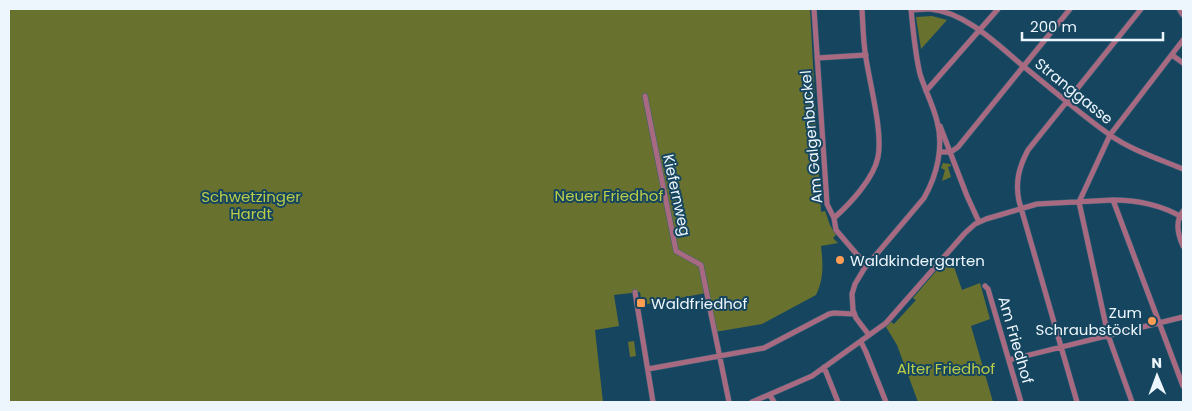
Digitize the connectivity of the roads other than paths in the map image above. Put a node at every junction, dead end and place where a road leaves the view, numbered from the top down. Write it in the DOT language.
graph roads {
  1 [pos="814,9"];
  2 [pos="862,9"];
  3 [pos="911,9"];
  4 [pos="929,9"];
  5 [pos="998,9"];
  6 [pos="1070,9"];
  7 [pos="1141,9"];
  8 [pos="1180,9"];
  9 [pos="1183,14"];
  10 [pos="980,30"];
  11 [pos="1183,40"];
  12 [pos="866,55"];
  13 [pos="1172,55"];
  14 [pos="817,58"];
  15 [pos="1183,63"];
  16 [pos="1024,66"];
  17 [pos="926,90"];
  18 [pos="645,96"];
  19 [pos="1067,101"];
  20 [pos="938,122"];
  21 [pos="1110,135"];
  22 [pos="940,152"];
  23 [pos="950,156"];
  24 [pos="1183,169"];
  25 [pos="1113,200"];
  26 [pos="1079,202"];
  27 [pos="1022,209"];
  28 [pos="1182,215"];
  29 [pos="834,218"];
  30 [pos="979,222"];
  31 [pos="1183,246"];
  32 [pos="857,254"];
  33 [pos="874,258"];
  34 [pos="864,270"];
  35 [pos="985,286"];
  36 [pos="635,292"];
  37 [pos="854,314"];
  38 [pos="1183,317"];
  39 [pos="1159,323"];
  40 [pos="1108,335"];
  41 [pos="869,336"];
  42 [pos="861,342"];
  43 [pos="1062,347"];
  44 [pos="719,355"];
  45 [pos="1009,360"];
  46 [pos="824,367"];
  47 [pos="648,369"];
  48 [pos="1183,386"];
  49 [pos="770,395"];
  50 [pos="652,402"];
  51 [pos="729,402"];
  52 [pos="752,402"];
  53 [pos="774,402"];
  54 [pos="838,402"];
  55 [pos="886,402"];
  56 [pos="1021,402"];
  57 [pos="1077,402"];
  58 [pos="1132,402"];
  1 -- 14 [label="street, Am Galgenbuckel"];
  2 -- 12 [label="street"];
  3 -- 4 [label="street, Stranggasse"];
  3 -- 17 [label="street"];
  4 -- 10 [label="street, Stranggasse"];
  5 -- 10 [label="street"];
  6 -- 16 [label="street"];
  7 -- 19 [label="street"];
  8 -- 9 [label="street"];
  10 -- 16 [label="street, Stranggasse"];
  10 -- 17 [label="street"];
  11 -- 13 [label="street"];
  12 -- 14 [label="street"];
  12 -- 29 [label="street"];
  13 -- 15 [label="street"];
  13 -- 21 [label="street"];
  14 -- 29 [label="street, Am Galgenbuckel"];
  16 -- 19 [label="street, Stranggasse"];
  16 -- 23 [label="street"];
  17 -- 20 [label="street"];
  18 -- 44 [label="street, Kiefernweg"];
  19 -- 21 [label="street, Stranggasse"];
  19 -- 27 [label="street"];
  20 -- 22 [label="street"];
  20 -- 23 [label="street"];
  21 -- 24 [label="street, Stranggasse"];
  21 -- 26 [label="street"];
  22 -- 23 [label="street"];
  22 -- 33 [label="street"];
  23 -- 30 [label="street"];
  25 -- 26 [label="street"];
  25 -- 28 [label="street"];
  25 -- 39 [label="street"];
  26 -- 27 [label="street"];
  26 -- 40 [label="street"];
  27 -- 30 [label="street"];
  27 -- 43 [label="street"];
  28 -- 31 [label="street"];
  29 -- 32 [label="street, Am Galgenbuckel"];
  30 -- 41 [label="street"];
  32 -- 33 [label="street"];
  32 -- 34 [label="street, Am Galgenbuckel"];
  33 -- 34 [label="street"];
  34 -- 37 [label="street"];
  35 -- 45 [label="street, Am Friedhof"];
  36 -- 47 [label="street"];
  37 -- 41 [label="street"];
  37 -- 44 [label="street"];
  38 -- 39 [label="street"];
  39 -- 40 [label="street"];
  39 -- 48 [label="street"];
  40 -- 43 [label="street"];
  40 -- 58 [label="street"];
  41 -- 42 [label="street"];
  42 -- 46 [label="street"];
  42 -- 55 [label="street"];
  43 -- 45 [label="street"];
  43 -- 57 [label="street"];
  44 -- 47 [label="street"];
  44 -- 51 [label="street, Kiefernweg"];
  45 -- 56 [label="street, Am Friedhof"];
  46 -- 49 [label="street"];
  46 -- 54 [label="street"];
  47 -- 50 [label="street"];
  49 -- 52 [label="street"];
  49 -- 53 [label="street"];
}
